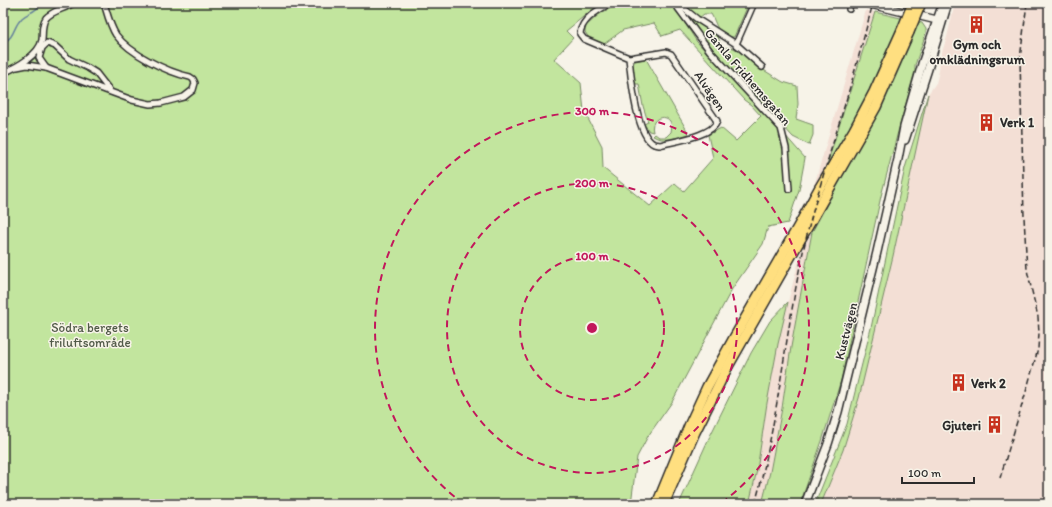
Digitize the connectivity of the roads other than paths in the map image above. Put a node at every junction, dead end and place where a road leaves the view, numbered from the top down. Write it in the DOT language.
graph roads {
  1 [pos="73,3"];
  2 [pos="104,3"];
  3 [pos="611,3"];
  4 [pos="754,3"];
  5 [pos="866,3"];
  6 [pos="913,3"];
  7 [pos="921,3"];
  8 [pos="943,3"];
  9 [pos="948,3"];
  10 [pos="678,6"];
  11 [pos="940,20"];
  12 [pos="906,31"];
  13 [pos="736,44"];
  14 [pos="629,58"];
  15 [pos="762,66"];
  16 [pos="14,67"];
  17 [pos="46,68"];
  18 [pos="3,73"];
  19 [pos="110,91"];
  20 [pos="789,189"];
  21 [pos="656,504"];
  22 [pos="664,504"];
  23 [pos="805,504"];
  1 -- 16 [label="street"];
  2 -- 19 [label="street"];
  3 -- 14 [label="street"];
  4 -- 13 [label="street"];
  5 -- 11 [label="main road"];
  6 -- 12 [label="highway, bridge"];
  7 -- 12 [label="highway, bridge"];
  8 -- 11 [label="main road"];
  9 -- 11 [label="main road"];
  10 -- 13 [label="street"];
  10 -- 20 [label="street, Gamla Fridhemsgatan"];
  11 -- 23 [label="main road, Kustvägen"];
  12 -- 21 [label="highway"];
  12 -- 22 [label="highway"];
  13 -- 15 [label="street"];
  14 -- 14 [label="street, Alvägen"];
  16 -- 17 [label="street"];
  16 -- 18 [label="street"];
  17 -- 19 [label="street"];
  17 -- 19 [label="street"];
}
